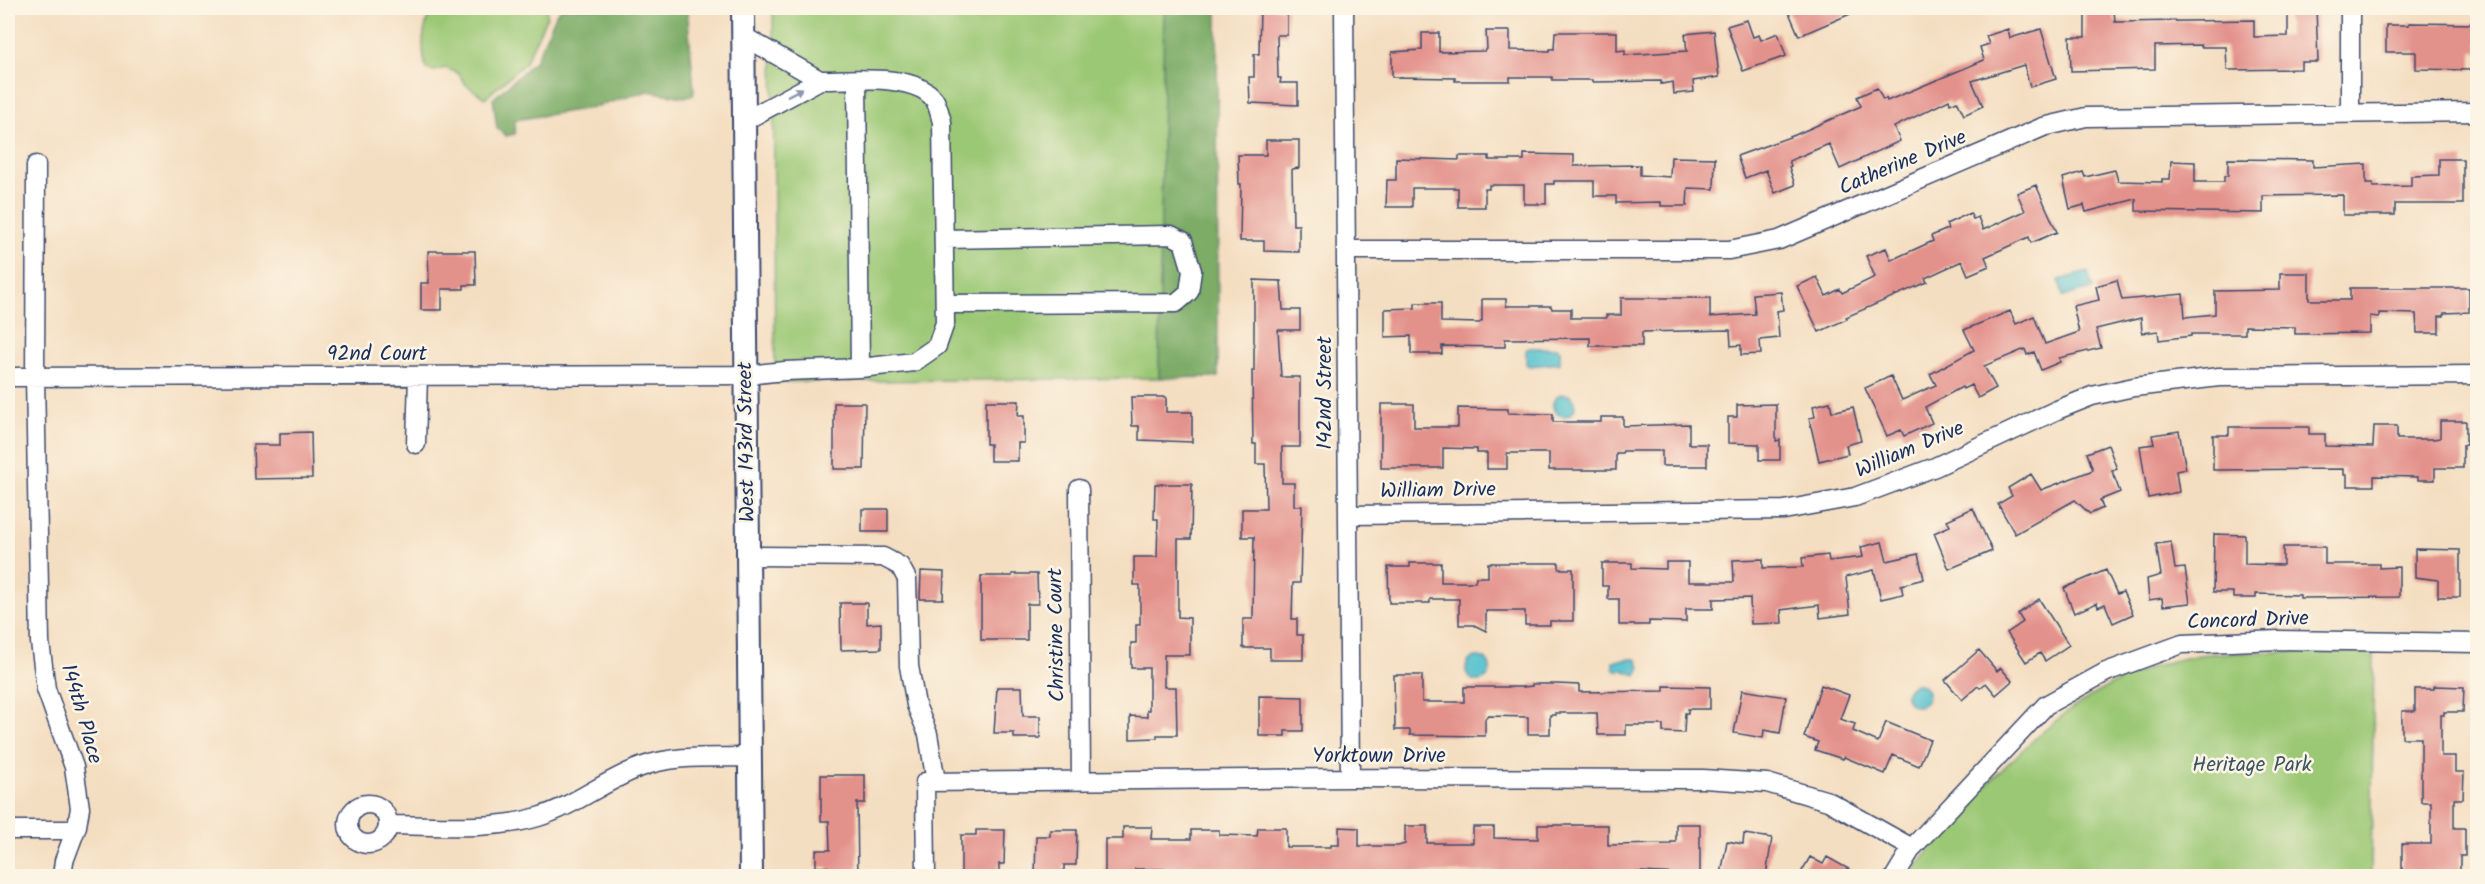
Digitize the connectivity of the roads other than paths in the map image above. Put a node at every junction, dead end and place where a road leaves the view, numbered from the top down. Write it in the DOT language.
graph roads {
  1 [pos="743,8"];
  2 [pos="1344,8"];
  3 [pos="2350,8"];
  4 [pos="743,36"];
  5 [pos="820,80"];
  6 [pos="857,80"];
  7 [pos="2478,112"];
  8 [pos="2350,113"];
  9 [pos="744,121"];
  10 [pos="36,165"];
  11 [pos="944,239"];
  12 [pos="1346,250"];
  13 [pos="945,304"];
  14 [pos="860,369"];
  15 [pos="746,375"];
  16 [pos="2478,375"];
  17 [pos="418,376"];
  18 [pos="8,377"];
  19 [pos="35,377"];
  20 [pos="416,444"];
  21 [pos="1079,489"];
  22 [pos="1348,515"];
  23 [pos="748,556"];
  24 [pos="2478,643"];
  25 [pos="750,757"];
  26 [pos="1350,778"];
  27 [pos="1081,781"];
  28 [pos="936,782"];
  29 [pos="388,825"];
  30 [pos="8,830"];
  31 [pos="75,830"];
  32 [pos="1912,848"];
  33 [pos="62,876"];
  34 [pos="751,876"];
  35 [pos="926,876"];
  36 [pos="1895,876"];
  1 -- 4 [label="main road, West 143rd Street"];
  2 -- 12 [label="street, 142nd Street"];
  3 -- 8 [label="street"];
  4 -- 5 [label="street"];
  4 -- 9 [label="main road, West 143rd Street"];
  5 -- 6 [label="street, 92nd Court"];
  9 -- 5 [label="street, one-way"];
  6 -- 11 [label="street, 92nd Court"];
  6 -- 14 [label="street"];
  7 -- 8 [label="street, Catherine Drive"];
  8 -- 12 [label="street, Catherine Drive"];
  9 -- 15 [label="main road, West 143rd Street"];
  10 -- 19 [label="street, 144th Place"];
  11 -- 13 [label="street, 92nd Court"];
  11 -- 13 [label="street"];
  12 -- 22 [label="street, 142nd Street"];
  13 -- 14 [label="street, 92nd Court"];
  14 -- 15 [label="street, 92nd Court"];
  15 -- 17 [label="street, 92nd Court"];
  15 -- 23 [label="main road, West 143rd Street"];
  16 -- 22 [label="street, William Drive"];
  17 -- 19 [label="street, 92nd Court"];
  17 -- 20 [label="street"];
  18 -- 19 [label="street, 92nd Court"];
  19 -- 31 [label="street, 144th Place"];
  21 -- 27 [label="street, Christine Court"];
  22 -- 26 [label="street, 142nd Street"];
  23 -- 25 [label="main road, West 143rd Street"];
  23 -- 28 [label="street"];
  24 -- 32 [label="street, Concord Drive"];
  25 -- 29 [label="street"];
  25 -- 34 [label="main road, West 143rd Street"];
  26 -- 27 [label="street, Yorktown Drive"];
  26 -- 32 [label="street, Yorktown Drive"];
  27 -- 28 [label="street, Yorktown Drive"];
  28 -- 35 [label="street"];
  30 -- 31 [label="street"];
  31 -- 33 [label="street, 144th Place"];
  32 -- 36 [label="street, Concord Drive"];
}
